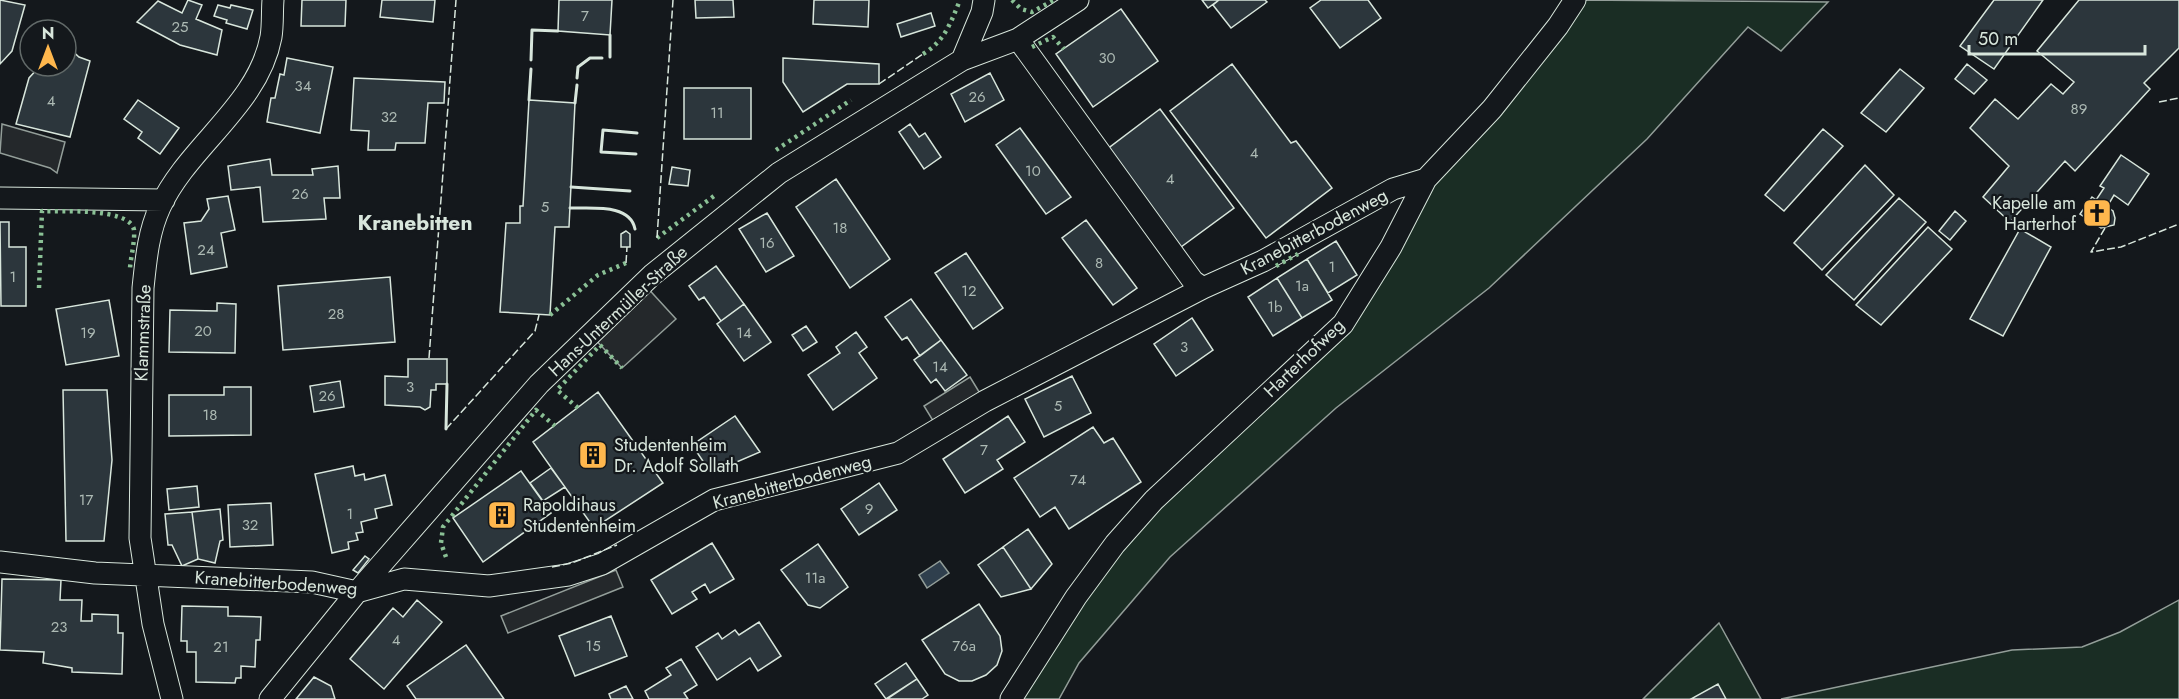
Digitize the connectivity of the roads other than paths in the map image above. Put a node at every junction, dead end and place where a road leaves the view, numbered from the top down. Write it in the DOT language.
graph roads {
  1 [pos="273,0"];
  2 [pos="984,0"];
  3 [pos="1078,0"];
  4 [pos="1575,0"];
  5 [pos="1018,39"];
  6 [pos="962,60"];
  7 [pos="1426,179"];
  8 [pos="0,198"];
  9 [pos="164,200"];
  10 [pos="1203,288"];
  11 [pos="0,562"];
  12 [pos="145,575"];
  13 [pos="357,592"];
  14 [pos="172,699"];
  15 [pos="270,699"];
  16 [pos="1011,699"];
  1 -- 9 [label="street, Klammstraße"];
  2 -- 6 [label="street"];
  3 -- 5 [label="street, Hans-Untermüller-Straße"];
  4 -- 7 [label="street, Harterhofweg"];
  5 -- 6 [label="street, Hans-Untermüller-Straße"];
  5 -- 10 [label="street"];
  6 -- 13 [label="street, Hans-Untermüller-Straße"];
  7 -- 10 [label="street, Kranebitterbodenweg"];
  7 -- 16 [label="street, Harterhofweg"];
  8 -- 9 [label="street"];
  9 -- 12 [label="street, Klammstraße"];
  10 -- 13 [label="street, Kranebitterbodenweg"];
  11 -- 12 [label="street, Kranebitterbodenweg"];
  12 -- 13 [label="street, Kranebitterbodenweg"];
  12 -- 14 [label="street, Klammstraße"];
  13 -- 15 [label="street, Hans-Untermüller-Straße"];
}
